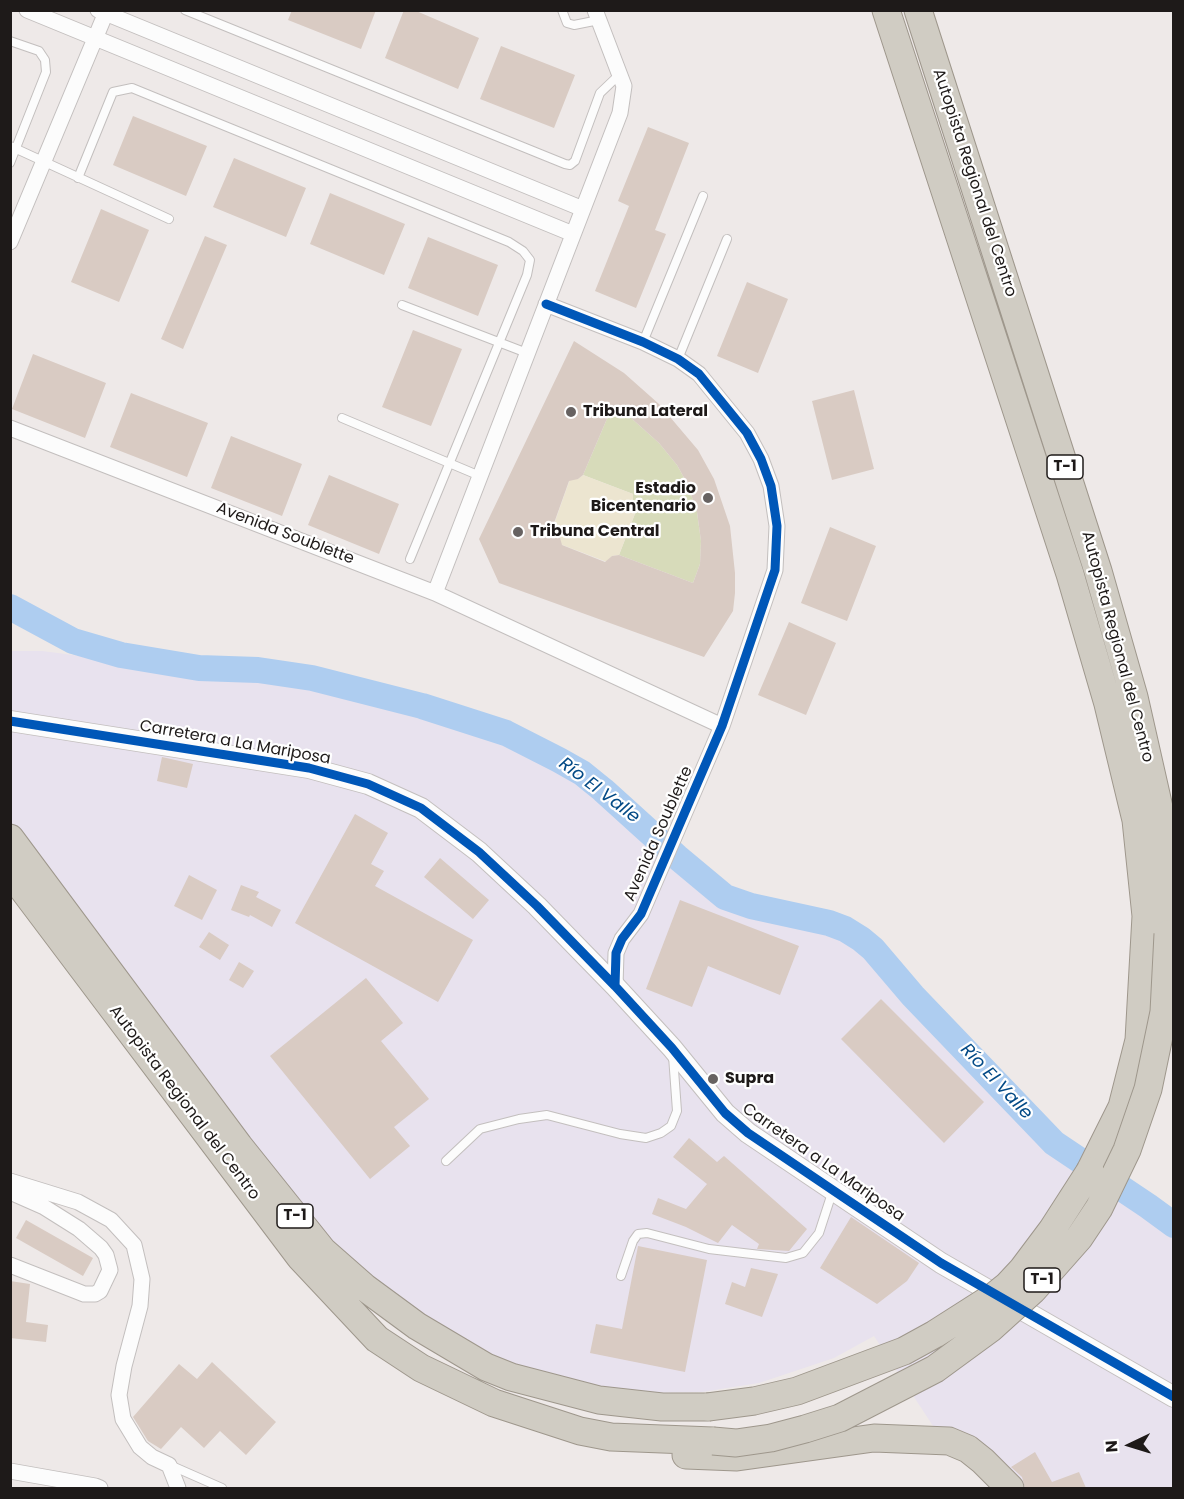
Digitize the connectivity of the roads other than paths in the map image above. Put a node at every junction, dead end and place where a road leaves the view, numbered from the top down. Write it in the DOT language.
graph roads {
  1 [pos="27,10"];
  2 [pos="185,10"];
  3 [pos="562,10"];
  4 [pos="886,10"];
  5 [pos="918,10"];
  6 [pos="103,12"];
  7 [pos="597,15"];
  8 [pos="95,39"];
  9 [pos="10,41"];
  10 [pos="620,74"];
  11 [pos="14,147"];
  12 [pos="44,162"];
  13 [pos="10,163"];
  14 [pos="78,178"];
  15 [pos="703,196"];
  16 [pos="583,209"];
  17 [pos="169,219"];
  18 [pos="573,234"];
  19 [pos="727,239"];
  20 [pos="10,242"];
  21 [pos="546,304"];
  22 [pos="402,305"];
  23 [pos="500,342"];
  24 [pos="643,342"];
  25 [pos="527,353"];
  26 [pos="678,359"];
  27 [pos="342,418"];
  28 [pos="10,428"];
  29 [pos="450,462"];
  30 [pos="480,476"];
  31 [pos="410,559"];
  32 [pos="435,593"];
  33 [pos="10,721"];
  34 [pos="722,726"];
  35 [pos="10,838"];
  36 [pos="10,872"];
  37 [pos="1146,915"];
  38 [pos="1168,933"];
  39 [pos="615,986"];
  40 [pos="672,1048"];
  41 [pos="446,1161"];
  42 [pos="10,1181"];
  43 [pos="832,1191"];
  44 [pos="10,1192"];
  45 [pos="10,1265"];
  46 [pos="621,1276"];
  47 [pos="1173,1397"];
  48 [pos="611,1437"];
  49 [pos="169,1465"];
  50 [pos="10,1471"];
  51 [pos="100,1488"];
  52 [pos="178,1488"];
  53 [pos="222,1488"];
  54 [pos="1010,1488"];
  1 -- 8 [label="street"];
  2 -- 10 [label="lane"];
  3 -- 7 [label="lane"];
  4 -- 37 [label="highway, Autopista Regional del Centro / T-1"];
  5 -- 38 [label="highway, Autopista Regional del Centro / T-1"];
  6 -- 8 [label="street"];
  6 -- 16 [label="street"];
  7 -- 10 [label="street"];
  8 -- 12 [label="street"];
  8 -- 18 [label="street"];
  9 -- 11 [label="lane"];
  10 -- 16 [label="street"];
  11 -- 12 [label="lane"];
  11 -- 13 [label="lane"];
  12 -- 14 [label="lane"];
  12 -- 20 [label="street"];
  14 -- 17 [label="lane"];
  14 -- 23 [label="lane"];
  15 -- 24 [label="lane"];
  16 -- 18 [label="street"];
  18 -- 21 [label="street"];
  19 -- 26 [label="lane"];
  21 -- 24 [label="street"];
  21 -- 25 [label="street"];
  22 -- 23 [label="lane"];
  23 -- 25 [label="lane"];
  23 -- 29 [label="lane"];
  24 -- 26 [label="street"];
  25 -- 30 [label="street"];
  26 -- 34 [label="street"];
  27 -- 29 [label="lane"];
  28 -- 32 [label="street, Avenida Soublette"];
  29 -- 30 [label="lane"];
  29 -- 31 [label="lane"];
  30 -- 32 [label="street"];
  32 -- 34 [label="street, Avenida Soublette"];
  33 -- 39 [label="street, Carretera a La Mariposa"];
  34 -- 39 [label="street, Avenida Soublette"];
  35 -- 37 [label="highway, Autopista Regional del Centro / T-1, bridge"];
  36 -- 48 [label="highway, Autopista Regional del Centro / T-1"];
  37 -- 38 [label="highway"];
  38 -- 48 [label="highway, Autopista Regional del Centro / T-1, bridge"];
  39 -- 40 [label="street, Carretera a La Mariposa"];
  40 -- 41 [label="lane"];
  40 -- 43 [label="street, Carretera a La Mariposa"];
  42 -- 49 [label="street"];
  43 -- 46 [label="lane"];
  43 -- 47 [label="street, Carretera a La Mariposa"];
  44 -- 45 [label="street"];
  48 -- 54 [label="highway"];
  49 -- 52 [label="street"];
  49 -- 53 [label="lane"];
  50 -- 51 [label="street"];
}
